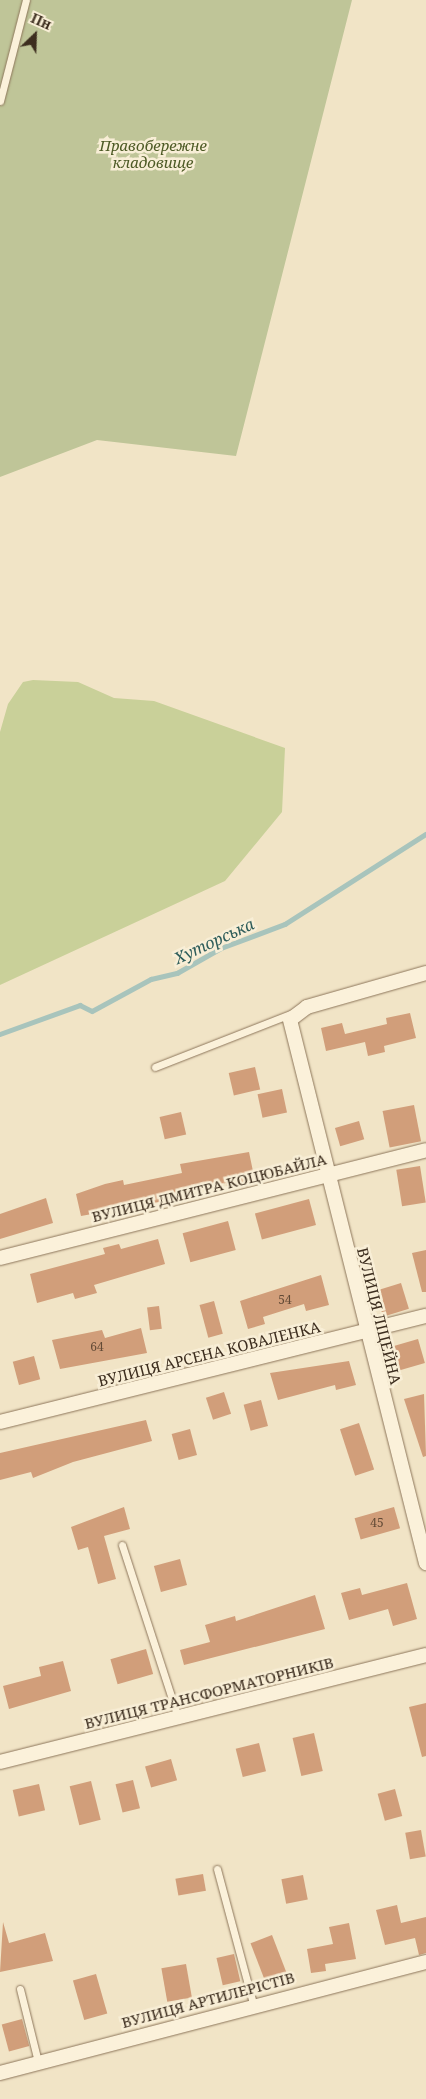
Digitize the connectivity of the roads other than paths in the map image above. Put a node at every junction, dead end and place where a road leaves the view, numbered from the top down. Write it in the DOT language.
graph roads {
  1 [pos="26,0"];
  2 [pos="0,101"];
  3 [pos="426,973"];
  4 [pos="296,1012"];
  5 [pos="155,1067"];
  6 [pos="426,1150"];
  7 [pos="326,1176"];
  8 [pos="0,1258"];
  9 [pos="426,1316"];
  10 [pos="366,1332"];
  11 [pos="0,1422"];
  12 [pos="122,1545"];
  13 [pos="426,1563"];
  14 [pos="426,1655"];
  15 [pos="178,1717"];
  16 [pos="0,1762"];
  17 [pos="217,1869"];
  18 [pos="426,1962"];
  19 [pos="20,1989"];
  20 [pos="253,2003"];
  21 [pos="38,2062"];
  22 [pos="0,2072"];
  1 -- 2 [label="lane"];
  3 -- 4 [label="street"];
  4 -- 5 [label="lane"];
  4 -- 7 [label="street, ВУЛИЦЯ ЛІЦЕЙНА"];
  6 -- 7 [label="street, ВУЛИЦЯ ДМИТРА КОЦЮБАЙЛА"];
  7 -- 8 [label="street, ВУЛИЦЯ ДМИТРА КОЦЮБАЙЛА"];
  7 -- 10 [label="street, ВУЛИЦЯ ЛІЦЕЙНА"];
  9 -- 10 [label="street, ВУЛИЦЯ АРСЕНА КОВАЛЕНКА"];
  10 -- 11 [label="street, ВУЛИЦЯ АРСЕНА КОВАЛЕНКА"];
  10 -- 13 [label="street, ВУЛИЦЯ ЛІЦЕЙНА"];
  12 -- 15 [label="lane"];
  14 -- 15 [label="street, ВУЛИЦЯ ТРАНСФОРМАТОРНИКІВ"];
  15 -- 16 [label="street, ВУЛИЦЯ ТРАНСФОРМАТОРНИКІВ"];
  17 -- 20 [label="lane"];
  18 -- 20 [label="street, ВУЛИЦЯ АРТИЛЕРІСТІВ"];
  19 -- 21 [label="lane"];
  20 -- 21 [label="street, ВУЛИЦЯ АРТИЛЕРІСТІВ"];
  21 -- 22 [label="street, ВУЛИЦЯ АРТИЛЕРІСТІВ"];
}
